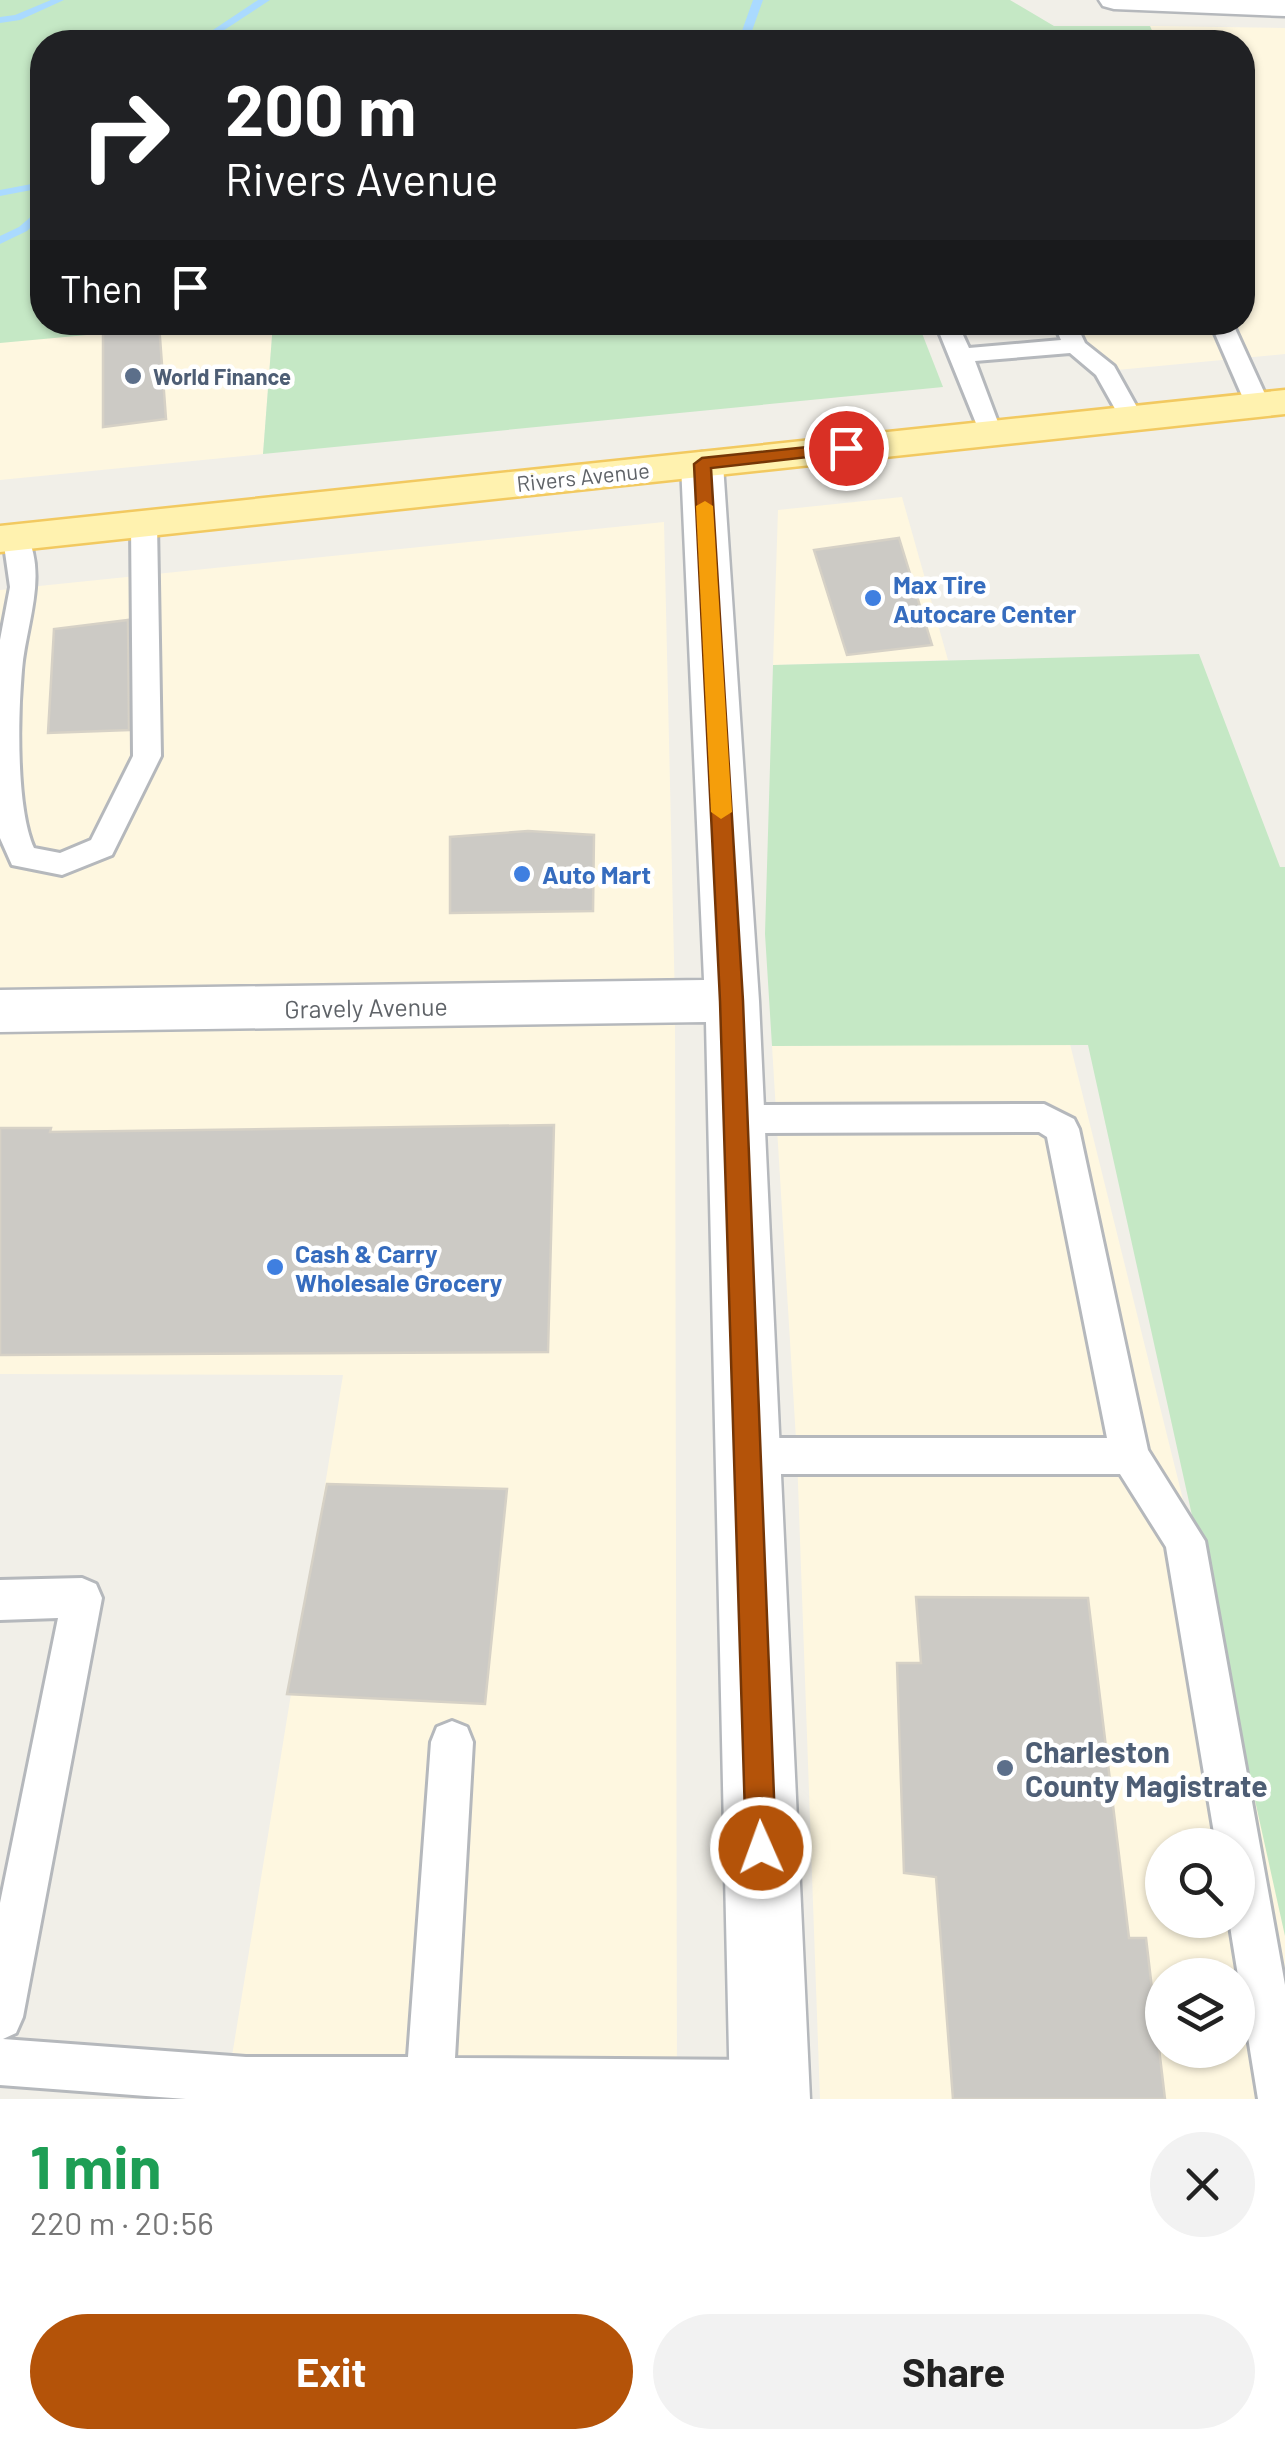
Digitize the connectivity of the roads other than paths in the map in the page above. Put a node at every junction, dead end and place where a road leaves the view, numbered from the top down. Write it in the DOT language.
graph roads {
  1 [pos="1114,0"];
  2 [pos="1285,7"];
  3 [pos="952,335"];
  4 [pos="1070,335"];
  5 [pos="1230,335"];
  6 [pos="1075,346"];
  7 [pos="962,355"];
  8 [pos="1277,405"];
  9 [pos="1131,418"];
  10 [pos="990,433"];
  11 [pos="702,464"];
  12 [pos="144,524"];
  13 [pos="8,539"];
  14 [pos="732,1001"];
  15 [pos="0,1010"];
  16 [pos="736,1120"];
  17 [pos="748,1456"];
  18 [pos="1130,1456"];
  19 [pos="0,1600"];
  20 [pos="452,1742"];
  21 [pos="0,2017"];
  22 [pos="0,2062"];
  23 [pos="430,2083"];
  24 [pos="769,2091"];
  25 [pos="1282,2099"];
  1 -- 2 [label="street"];
  3 -- 7 [label="lane"];
  4 -- 6 [label="lane"];
  5 -- 8 [label="lane"];
  6 -- 7 [label="lane"];
  6 -- 9 [label="lane"];
  7 -- 10 [label="lane"];
  8 -- 9 [label="main road, Rivers Avenue"];
  9 -- 10 [label="main road, Rivers Avenue"];
  10 -- 11 [label="main road, Rivers Avenue"];
  11 -- 12 [label="main road, Rivers Avenue"];
  11 -- 14 [label="street"];
  12 -- 13 [label="main road, Rivers Avenue"];
  12 -- 13 [label="lane"];
  14 -- 15 [label="street, Gravely Avenue"];
  14 -- 16 [label="street"];
  16 -- 17 [label="street"];
  16 -- 18 [label="lane"];
  17 -- 18 [label="lane"];
  17 -- 24 [label="street"];
  18 -- 25 [label="lane"];
  19 -- 21 [label="lane"];
  20 -- 23 [label="lane"];
  22 -- 23 [label="lane"];
  23 -- 24 [label="lane"];
}
